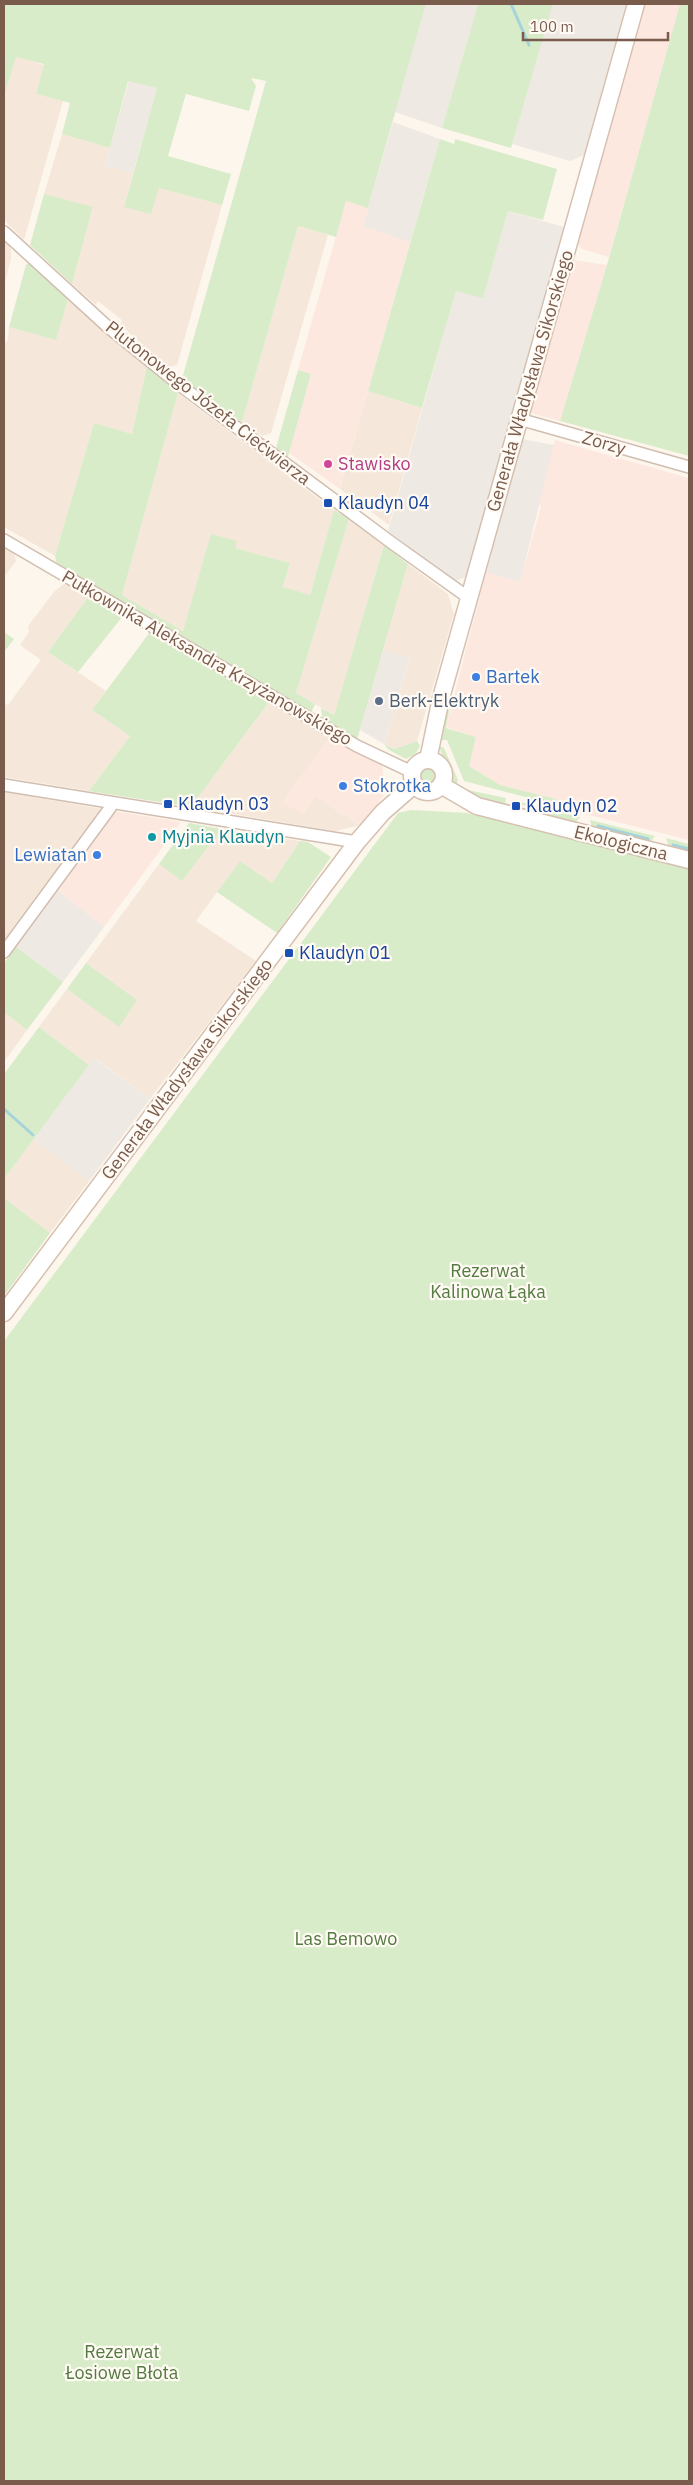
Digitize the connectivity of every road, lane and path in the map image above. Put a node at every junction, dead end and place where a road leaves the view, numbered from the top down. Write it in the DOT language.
graph roads {
  1 [pos="636,4"];
  2 [pos="4,232"];
  3 [pos="519,419"];
  4 [pos="689,467"];
  5 [pos="4,540"];
  6 [pos="469,598"];
  7 [pos="428,760"];
  8 [pos="413,778"];
  9 [pos="4,785"];
  10 [pos="441,785"];
  11 [pos="111,803"];
  12 [pos="357,842"];
  13 [pos="689,860"];
  14 [pos="4,952"];
  15 [pos="4,1313"];
  1 -- 3 [label="main road, Generała Władysława Sikorskiego"];
  2 -- 6 [label="street, Plutonowego Józefa Ciećwierza"];
  3 -- 4 [label="street, Zorzy"];
  3 -- 6 [label="main road, Generała Władysława Sikorskiego"];
  5 -- 8 [label="street, Pułkownika Aleksandra Krzyżanowskiego"];
  6 -- 7 [label="main road, Generała Władysława Sikorskiego"];
  7 -- 8 [label="main road"];
  7 -- 10 [label="main road"];
  8 -- 10 [label="main road"];
  8 -- 12 [label="main road, Generała Władysława Sikorskiego"];
  9 -- 11 [label="street"];
  10 -- 13 [label="main road, Ekologiczna"];
  11 -- 12 [label="street"];
  11 -- 14 [label="street"];
  12 -- 15 [label="main road, Generała Władysława Sikorskiego"];
}
